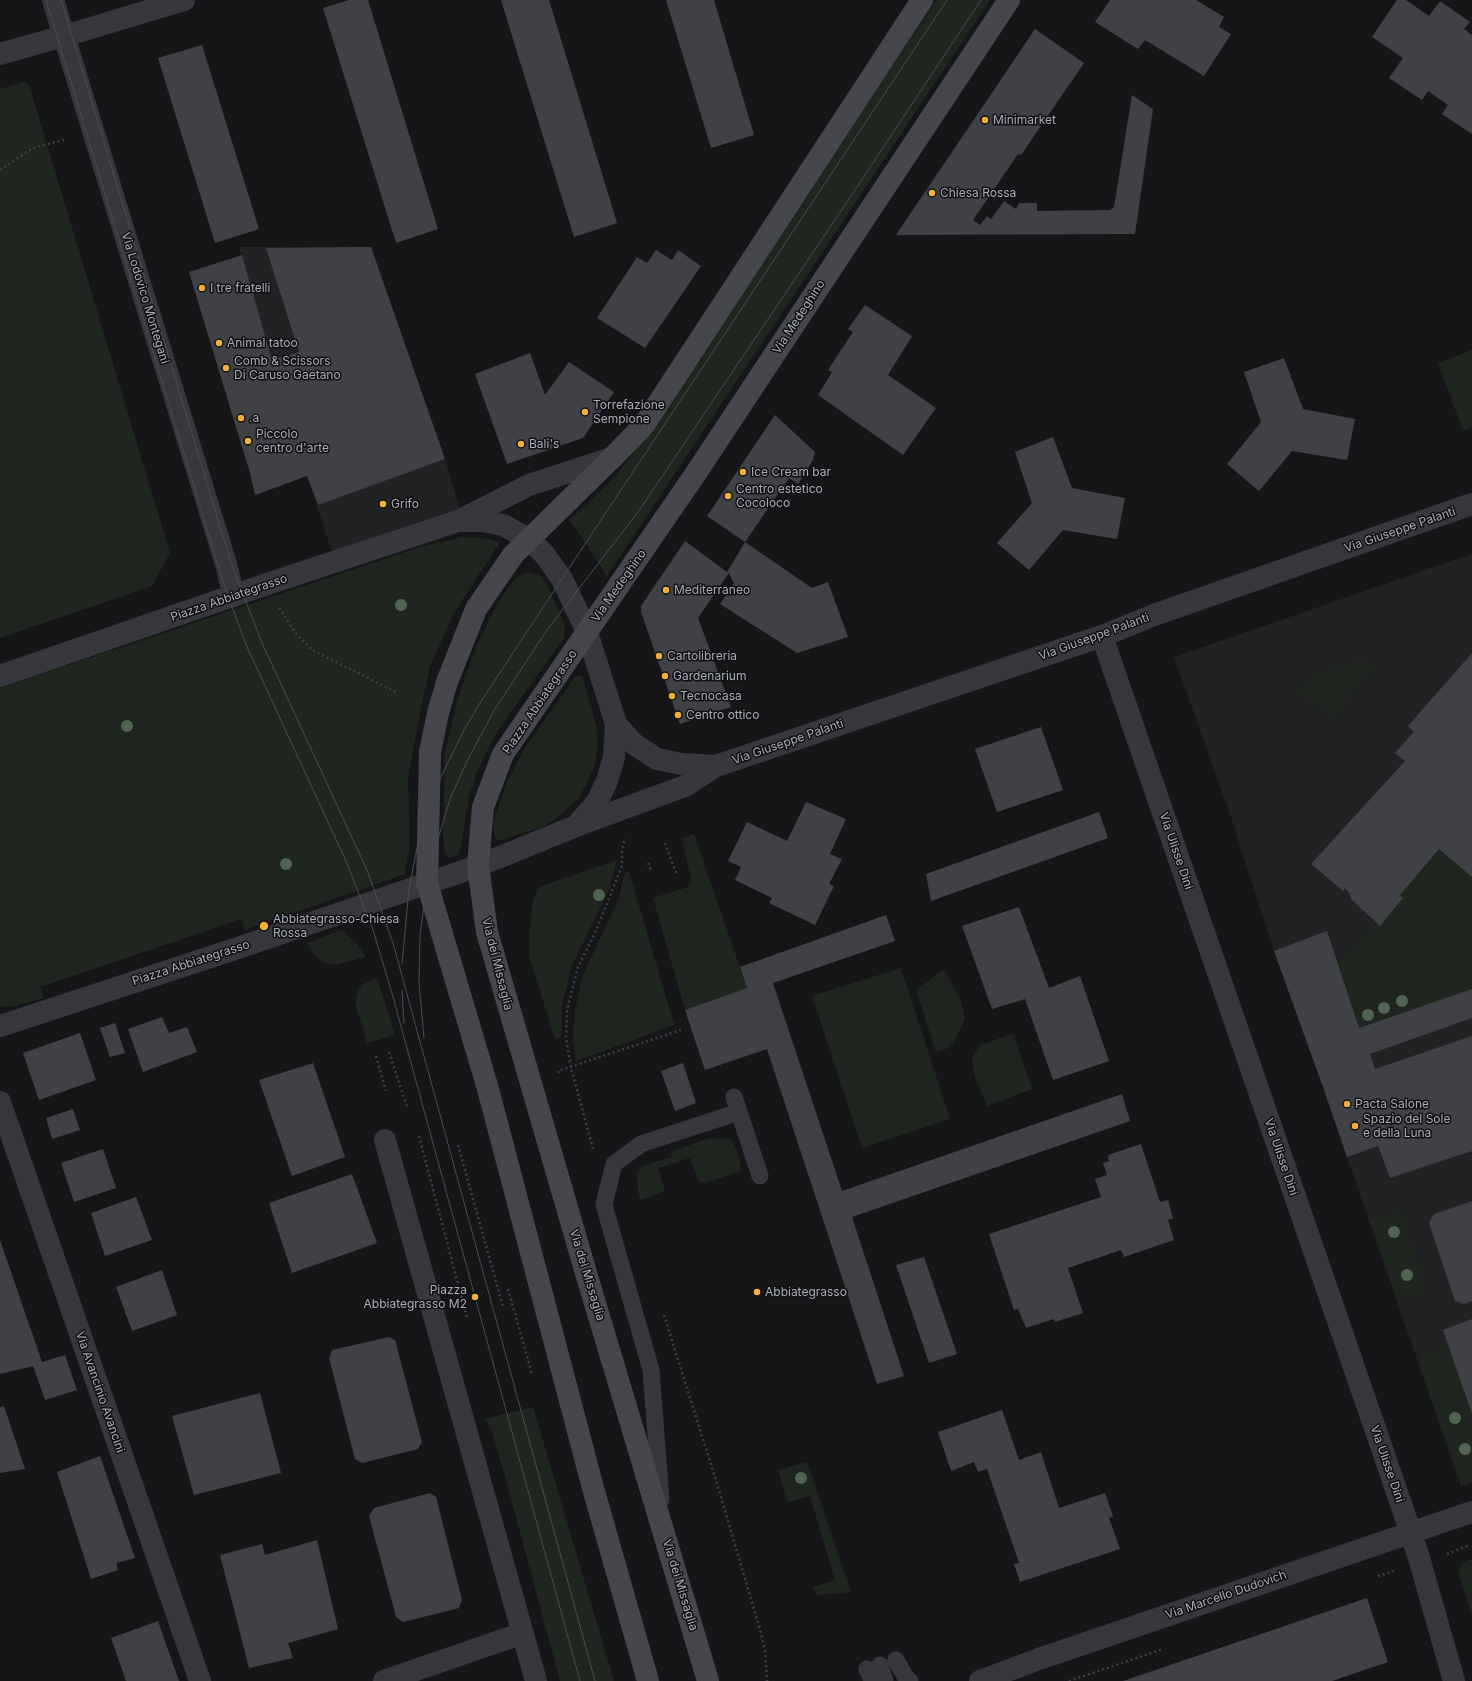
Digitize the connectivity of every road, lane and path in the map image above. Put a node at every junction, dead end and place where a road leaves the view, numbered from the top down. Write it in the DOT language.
graph roads {
  1 [pos="53,0"];
  2 [pos="184,0"];
  3 [pos="922,0"];
  4 [pos="1009,0"];
  5 [pos="65,36"];
  6 [pos="0,54"];
  7 [pos="54,142"];
  8 [pos="0,170"];
  9 [pos="612,458"];
  10 [pos="1472,504"];
  11 [pos="458,521"];
  12 [pos="530,539"];
  13 [pos="234,596"];
  14 [pos="276,601"];
  15 [pos="587,632"];
  16 [pos="1102,636"];
  17 [pos="0,676"];
  18 [pos="396,692"];
  19 [pos="616,724"];
  20 [pos="716,766"];
  21 [pos="576,826"];
  22 [pos="625,834"];
  23 [pos="665,843"];
  24 [pos="648,863"];
  25 [pos="478,866"];
  26 [pos="651,871"];
  27 [pos="677,875"];
  28 [pos="427,883"];
  29 [pos="0,1026"];
  30 [pos="681,1030"];
  31 [pos="389,1052"];
  32 [pos="376,1056"];
  33 [pos="571,1068"];
  34 [pos="558,1071"];
  35 [pos="386,1091"];
  36 [pos="0,1102"];
  37 [pos="407,1107"];
  38 [pos="419,1136"];
  39 [pos="385,1140"];
  40 [pos="458,1145"];
  41 [pos="594,1152"];
  42 [pos="760,1176"];
  43 [pos="508,1289"];
  44 [pos="503,1307"];
  45 [pos="662,1308"];
  46 [pos="467,1318"];
  47 [pos="532,1376"];
  48 [pos="1472,1512"];
  49 [pos="663,1529"];
  50 [pos="1410,1533"];
  51 [pos="1472,1544"];
  52 [pos="1442,1556"];
  53 [pos="523,1633"];
  54 [pos="896,1660"];
  55 [pos="200,1681"];
  56 [pos="384,1681"];
  57 [pos="536,1681"];
  58 [pos="648,1681"];
  59 [pos="708,1681"];
  60 [pos="767,1681"];
  61 [pos="910,1681"];
  62 [pos="980,1681"];
  63 [pos="1454,1681"];
  1 -- 5 [label="street, Via Lodovico Montegani"];
  2 -- 5 [label="street"];
  3 -- 9 [label="main road"];
  4 -- 15 [label="main road, Via Medeghino"];
  5 -- 6 [label="street"];
  5 -- 13 [label="street, Via Lodovico Montegani"];
  7 -- 8 [label="path"];
  9 -- 11 [label="street, Piazza Abbiategrasso"];
  9 -- 12 [label="main road"];
  10 -- 16 [label="street, Via Giuseppe Palanti"];
  11 -- 12 [label="street, Piazza Abbiategrasso"];
  11 -- 13 [label="street, Piazza Abbiategrasso"];
  12 -- 15 [label="street, Piazza Abbiategrasso"];
  12 -- 28 [label="main road"];
  13 -- 17 [label="street, Piazza Abbiategrasso"];
  14 -- 18 [label="path"];
  15 -- 19 [label="street, Piazza Abbiategrasso"];
  15 -- 25 [label="main road, Piazza Abbiategrasso"];
  16 -- 20 [label="street, Via Giuseppe Palanti"];
  16 -- 50 [label="street, Via Ulisse Dini"];
  19 -- 20 [label="street, Piazza Abbiategrasso"];
  19 -- 21 [label="street, Piazza Abbiategrasso"];
  20 -- 21 [label="street, Piazza Abbiategrasso"];
  21 -- 25 [label="street, Piazza Abbiategrasso"];
  22 -- 33 [label="path"];
  23 -- 27 [label="path"];
  24 -- 26 [label="path"];
  25 -- 28 [label="street, Piazza Abbiategrasso"];
  25 -- 49 [label="main road, Via dei Missaglia"];
  28 -- 29 [label="street, Piazza Abbiategrasso"];
  28 -- 58 [label="main road"];
  30 -- 33 [label="path"];
  31 -- 37 [label="path"];
  32 -- 35 [label="path"];
  33 -- 34 [label="path"];
  33 -- 41 [label="path"];
  36 -- 55 [label="street, Via Avancinio Avancini"];
  38 -- 46 [label="path"];
  39 -- 53 [label="street"];
  40 -- 44 [label="path"];
  42 -- 49 [label="lane"];
  43 -- 47 [label="path"];
  45 -- 60 [label="path"];
  48 -- 50 [label="street, Via Marcello Dudovich"];
  49 -- 59 [label="main road, Via dei Missaglia"];
  50 -- 62 [label="street, Via Marcello Dudovich"];
  50 -- 63 [label="street, Via Ulisse Dini"];
  51 -- 52 [label="path"];
  53 -- 56 [label="street"];
  53 -- 57 [label="street"];
  54 -- 61 [label="lane"];
}
